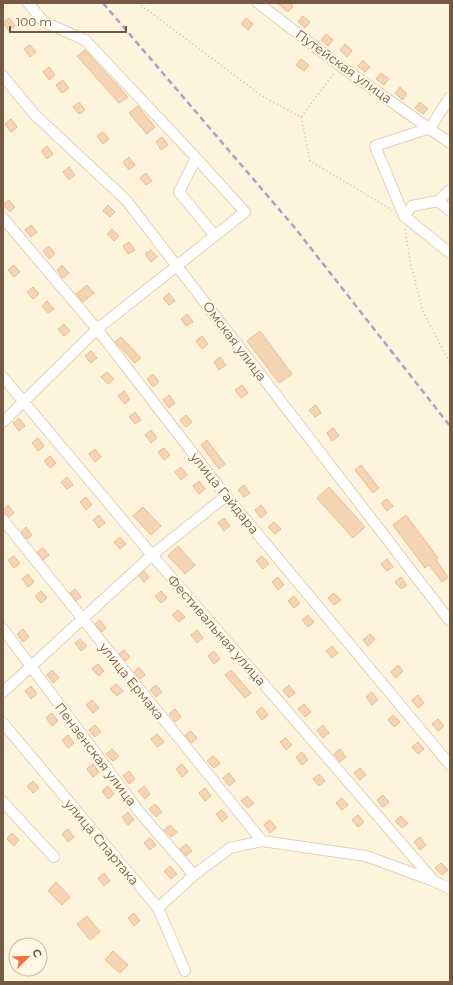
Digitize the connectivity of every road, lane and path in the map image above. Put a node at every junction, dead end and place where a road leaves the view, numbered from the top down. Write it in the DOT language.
graph roads {
  1 [pos="28,3"];
  2 [pos="138,3"];
  3 [pos="258,3"];
  4 [pos="339,65"];
  5 [pos="3,76"];
  6 [pos="450,97"];
  7 [pos="301,117"];
  8 [pos="430,128"];
  9 [pos="450,144"];
  10 [pos="196,158"];
  11 [pos="450,190"];
  12 [pos="438,201"];
  13 [pos="450,211"];
  14 [pos="404,216"];
  15 [pos="3,218"];
  16 [pos="215,236"];
  17 [pos="450,253"];
  18 [pos="177,265"];
  19 [pos="97,329"];
  20 [pos="450,363"];
  21 [pos="3,378"];
  22 [pos="24,402"];
  23 [pos="3,422"];
  24 [pos="226,496"];
  25 [pos="3,520"];
  26 [pos="152,555"];
  27 [pos="82,619"];
  28 [pos="450,621"];
  29 [pos="3,630"];
  30 [pos="31,666"];
  31 [pos="3,692"];
  32 [pos="3,723"];
  33 [pos="450,766"];
  34 [pos="3,802"];
  35 [pos="262,841"];
  36 [pos="54,857"];
  37 [pos="194,875"];
  38 [pos="434,881"];
  39 [pos="450,889"];
  40 [pos="158,908"];
  41 [pos="185,971"];
  1 -- 10 [label="street"];
  2 -- 7 [label="path"];
  3 -- 4 [label="street, Путейская улица"];
  4 -- 7 [label="path"];
  4 -- 8 [label="street, Путейская улица"];
  5 -- 18 [label="street, Омская улица"];
  6 -- 8 [label="street"];
  7 -- 14 [label="path"];
  8 -- 9 [label="street, Путейская улица"];
  8 -- 14 [label="street"];
  10 -- 16 [label="street"];
  10 -- 16 [label="street"];
  11 -- 12 [label="street"];
  12 -- 13 [label="street"];
  12 -- 14 [label="street"];
  14 -- 17 [label="street"];
  14 -- 20 [label="path"];
  15 -- 19 [label="street, улица Гайдара"];
  16 -- 18 [label="street"];
  18 -- 19 [label="street"];
  18 -- 28 [label="street, Омская улица"];
  19 -- 22 [label="street"];
  19 -- 24 [label="street, улица Гайдара"];
  21 -- 22 [label="street, Фестивальная улица"];
  22 -- 23 [label="street"];
  22 -- 26 [label="street, Фестивальная улица"];
  24 -- 26 [label="street"];
  24 -- 33 [label="street, улица Гайдара"];
  25 -- 27 [label="street, улица Ермака"];
  26 -- 27 [label="street"];
  26 -- 38 [label="street, Фестивальная улица"];
  27 -- 30 [label="street"];
  27 -- 35 [label="street, улица Ермака"];
  29 -- 30 [label="street, Пензенская улица"];
  30 -- 31 [label="street"];
  30 -- 37 [label="street, Пензенская улица"];
  32 -- 40 [label="street, улица Спартака"];
  34 -- 36 [label="street"];
  35 -- 37 [label="street"];
  35 -- 38 [label="street"];
  37 -- 40 [label="street"];
  38 -- 39 [label="street"];
  40 -- 41 [label="street, улица Спартака"];
}
